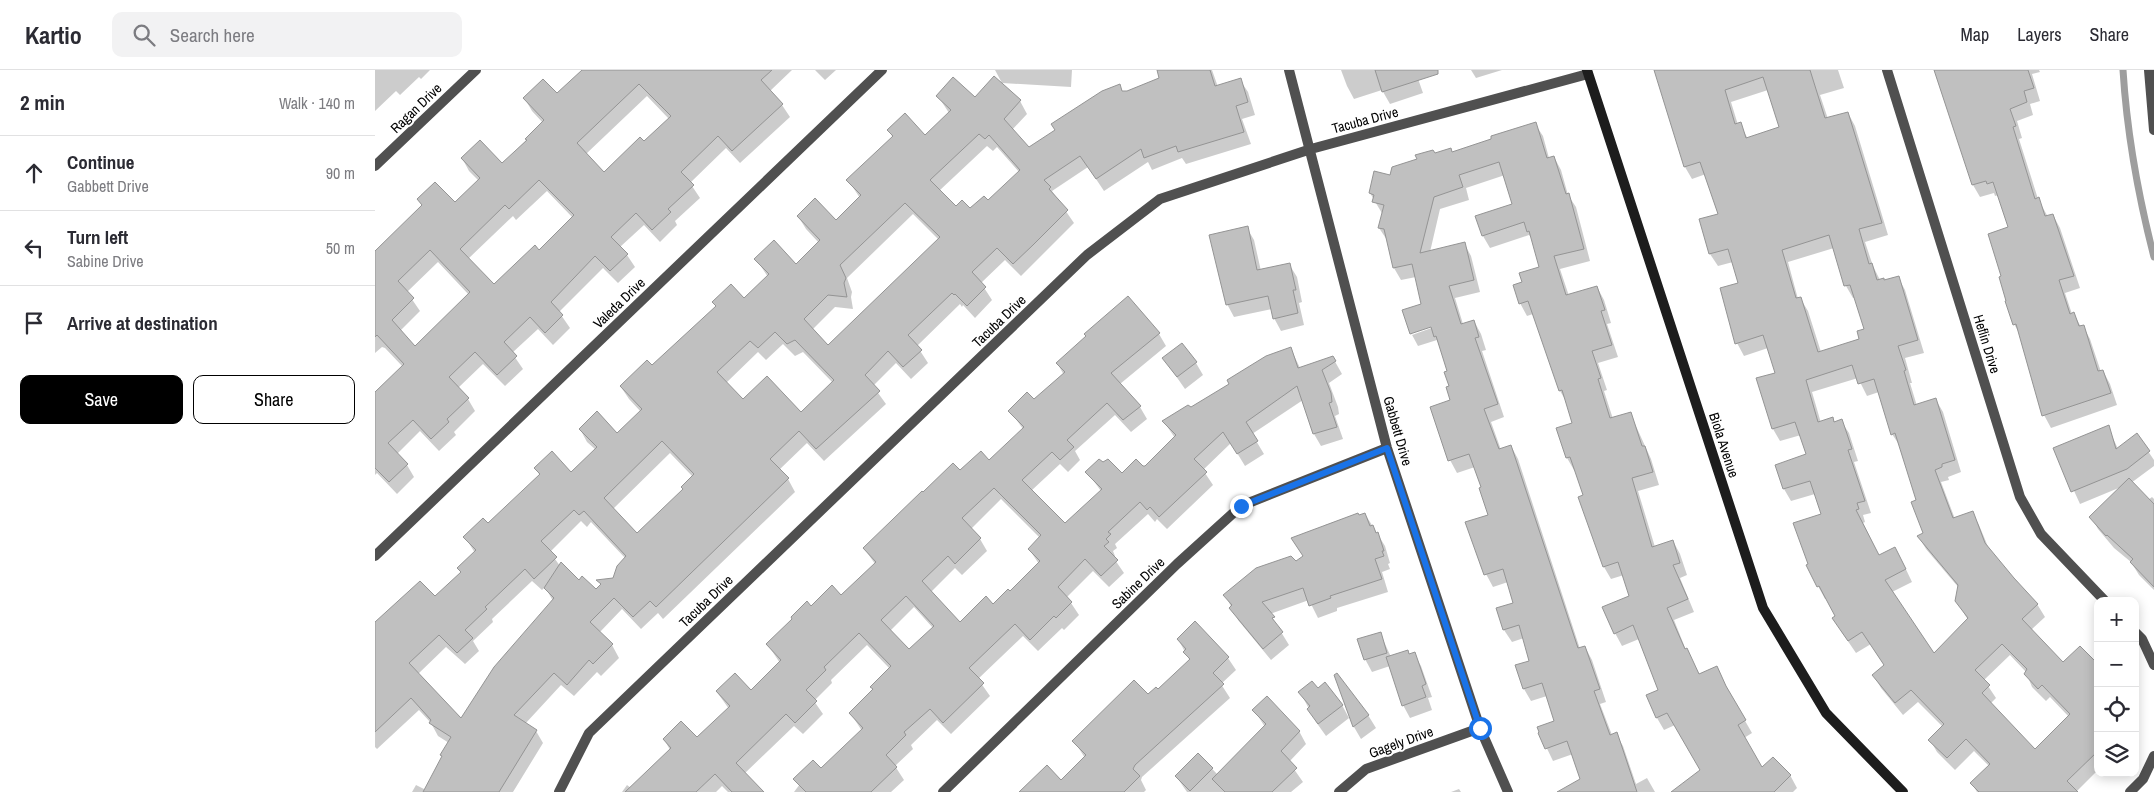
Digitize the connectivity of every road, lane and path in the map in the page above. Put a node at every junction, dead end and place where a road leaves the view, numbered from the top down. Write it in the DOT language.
graph roads {
  1 [pos="476,70"];
  2 [pos="882,70"];
  3 [pos="1289,70"];
  4 [pos="1887,70"];
  5 [pos="2149,70"];
  6 [pos="1587,72"];
  7 [pos="2154,130"];
  8 [pos="1311,149"];
  9 [pos="375,166"];
  10 [pos="1387,448"];
  11 [pos="375,556"];
  12 [pos="2101,597"];
  13 [pos="2139,636"];
  14 [pos="2154,665"];
  15 [pos="1480,728"];
  16 [pos="2154,756"];
  17 [pos="559,792"];
  18 [pos="943,792"];
  19 [pos="1339,792"];
  20 [pos="1508,792"];
  21 [pos="1903,792"];
  22 [pos="2130,792"];
  1 -- 9 [label="street, Ragan Drive"];
  2 -- 11 [label="street, Valeda Drive"];
  3 -- 8 [label="street, Gabbett Drive"];
  4 -- 12 [label="street, Heflin Drive"];
  5 -- 7 [label="street"];
  6 -- 8 [label="street, Tacuba Drive"];
  6 -- 21 [label="street, Biola Avenue"];
  8 -- 10 [label="street, Gabbett Drive"];
  8 -- 17 [label="street, Tacuba Drive"];
  10 -- 15 [label="street, Gabbett Drive"];
  10 -- 18 [label="street, Sabine Drive"];
  13 -- 14 [label="street"];
  15 -- 19 [label="street, Gagely Drive"];
  15 -- 20 [label="street, Gabbett Drive"];
  16 -- 22 [label="street"];
}
